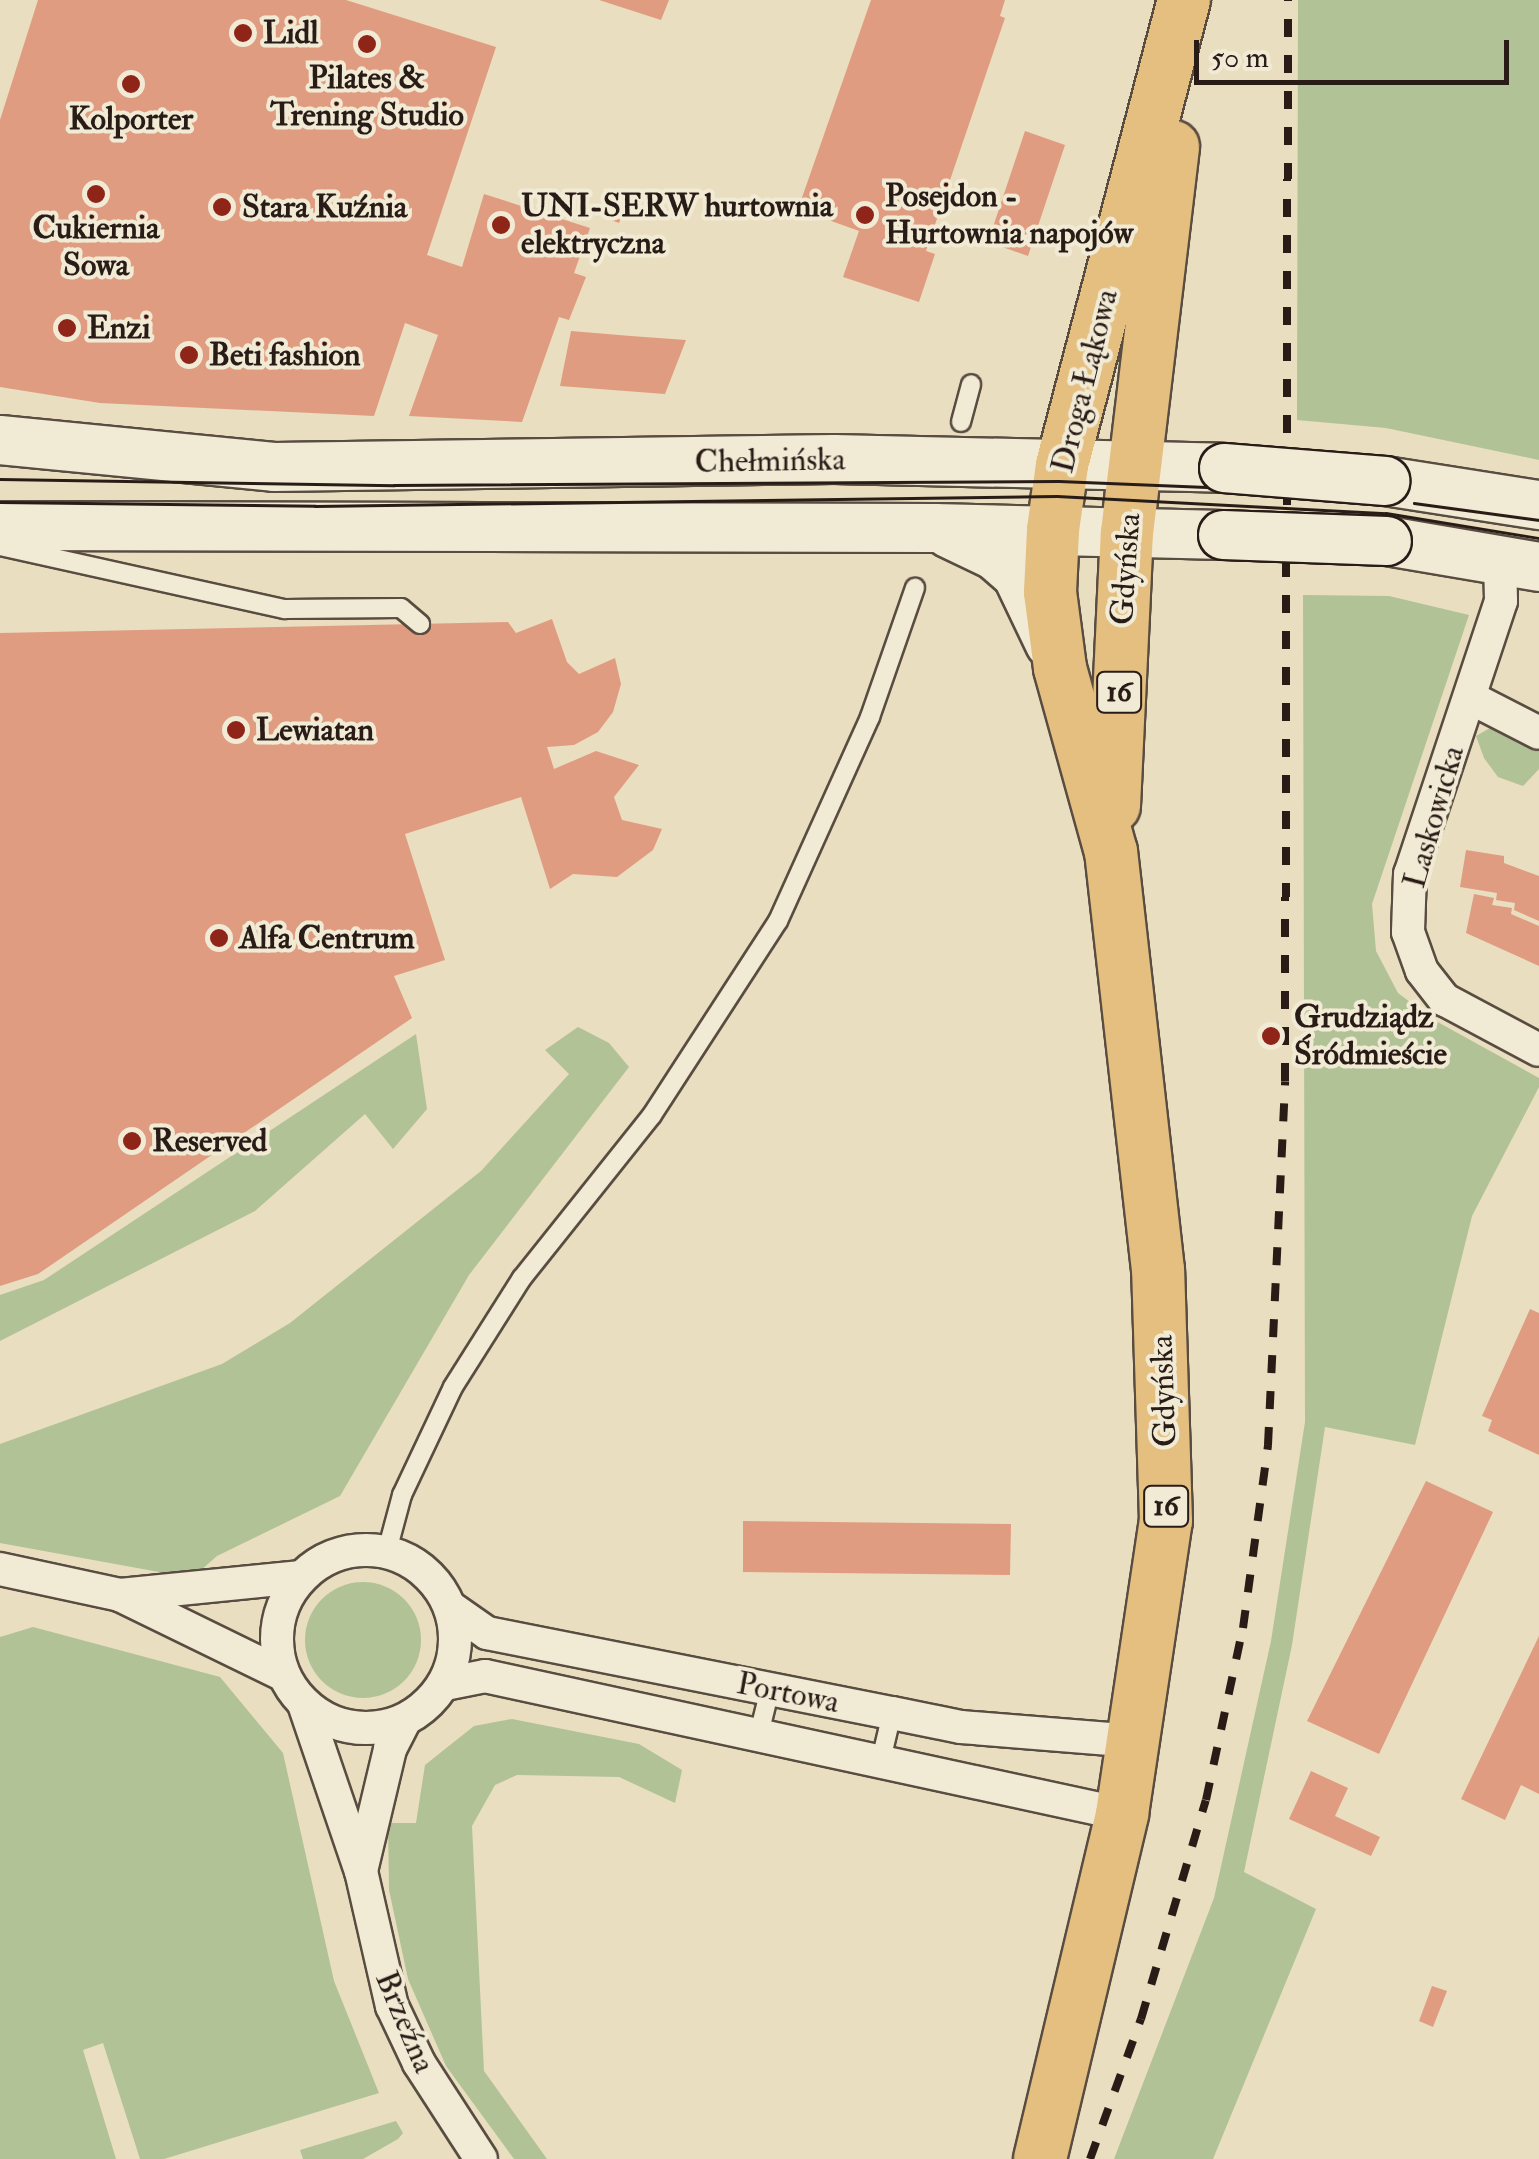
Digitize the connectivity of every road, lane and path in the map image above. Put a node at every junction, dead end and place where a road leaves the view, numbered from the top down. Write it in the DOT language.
graph roads {
  1 [pos="1187,0"];
  2 [pos="971,384"];
  3 [pos="960,422"];
  4 [pos="0,440"];
  5 [pos="1062,464"];
  6 [pos="1135,465"];
  7 [pos="1539,505"];
  8 [pos="0,526"];
  9 [pos="935,528"];
  10 [pos="1053,530"];
  11 [pos="1128,532"];
  12 [pos="0,546"];
  13 [pos="1520,563"];
  14 [pos="915,588"];
  15 [pos="420,624"];
  16 [pos="1060,668"];
  17 [pos="1472,698"];
  18 [pos="1539,732"];
  19 [pos="1111,852"];
  20 [pos="1539,1050"];
  21 [pos="387,1551"];
  22 [pos="0,1569"];
  23 [pos="301,1576"];
  24 [pos="120,1595"];
  25 [pos="451,1608"];
  26 [pos="284,1675"];
  27 [pos="444,1684"];
  28 [pos="770,1689"];
  29 [pos="304,1704"];
  30 [pos="892,1714"];
  31 [pos="404,1721"];
  32 [pos="759,1734"];
  33 [pos="1134,1741"];
  34 [pos="880,1760"];
  35 [pos="1122,1814"];
  36 [pos="361,1871"];
  37 [pos="481,2159"];
  38 [pos="1040,2159"];
  1 -- 5 [label="main road, Droga Łąkowa / 16"];
  1 -- 6 [label="main road, Droga Łąkowa / 16"];
  2 -- 3 [label="lane"];
  4 -- 5 [label="main road, Chełmińska"];
  5 -- 6 [label="main road, Chełmińska"];
  5 -- 10 [label="main road, Droga Łąkowa / 16"];
  6 -- 7 [label="main road, Chełmińska, bridge"];
  6 -- 11 [label="main road, Gdyńska / 16"];
  8 -- 9 [label="main road, Chełmińska"];
  9 -- 10 [label="main road, Chełmińska"];
  9 -- 16 [label="main road, Chełmińska"];
  10 -- 11 [label="main road, Chełmińska"];
  10 -- 16 [label="main road, Gdyńska / 16"];
  11 -- 13 [label="main road, Chełmińska, bridge"];
  11 -- 19 [label="main road, Gdyńska / 16"];
  12 -- 15 [label="lane"];
  13 -- 17 [label="street, Laskowicka"];
  14 -- 21 [label="lane"];
  16 -- 19 [label="main road, Gdyńska / 16"];
  17 -- 18 [label="street, Laskowicka"];
  17 -- 20 [label="street, Laskowicka"];
  19 -- 33 [label="main road, Gdyńska / 16"];
  21 -- 23 [label="street"];
  21 -- 25 [label="street"];
  22 -- 24 [label="street"];
  23 -- 24 [label="street"];
  23 -- 26 [label="street"];
  24 -- 26 [label="street"];
  25 -- 27 [label="street"];
  25 -- 28 [label="street, Portowa"];
  26 -- 29 [label="street"];
  27 -- 31 [label="street"];
  27 -- 32 [label="street, Portowa"];
  28 -- 30 [label="street, Portowa"];
  28 -- 32 [label="lane"];
  29 -- 31 [label="street"];
  29 -- 36 [label="street, Brzeźna"];
  30 -- 33 [label="street, Portowa"];
  30 -- 34 [label="lane"];
  31 -- 36 [label="street, Brzeźna"];
  32 -- 34 [label="street, Portowa"];
  33 -- 35 [label="main road, Gdyńska / 16"];
  34 -- 35 [label="street, Portowa"];
  35 -- 38 [label="main road, Gdyńska / 16"];
  36 -- 37 [label="street, Brzeźna"];
}
